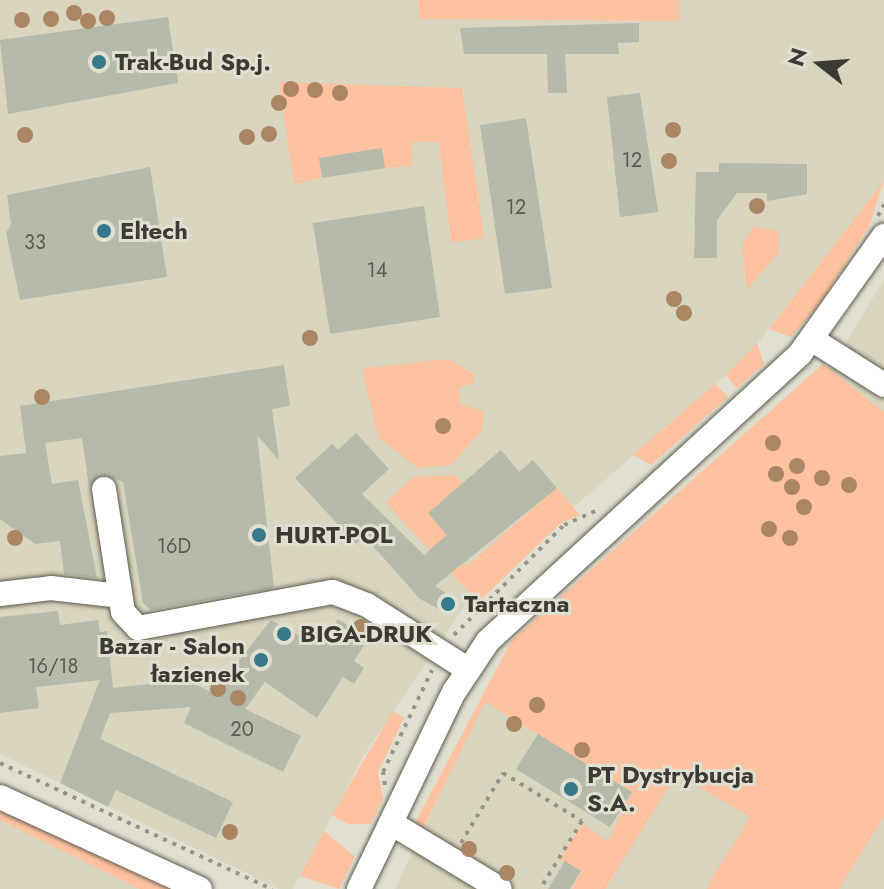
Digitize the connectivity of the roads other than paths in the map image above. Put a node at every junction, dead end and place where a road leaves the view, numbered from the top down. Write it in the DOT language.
graph roads {
  1 [pos="884,236"];
  2 [pos="813,340"];
  3 [pos="884,385"];
  4 [pos="104,489"];
  5 [pos="0,594"];
  6 [pos="120,596"];
  7 [pos="467,669"];
  8 [pos="0,797"];
  9 [pos="391,823"];
  10 [pos="200,889"];
  11 [pos="359,889"];
  12 [pos="500,889"];
  1 -- 2 [label="street"];
  2 -- 3 [label="street"];
  2 -- 7 [label="street"];
  4 -- 6 [label="street"];
  5 -- 6 [label="street"];
  6 -- 7 [label="street"];
  7 -- 9 [label="street"];
  8 -- 10 [label="street"];
  9 -- 11 [label="street"];
  9 -- 12 [label="street"];
}
